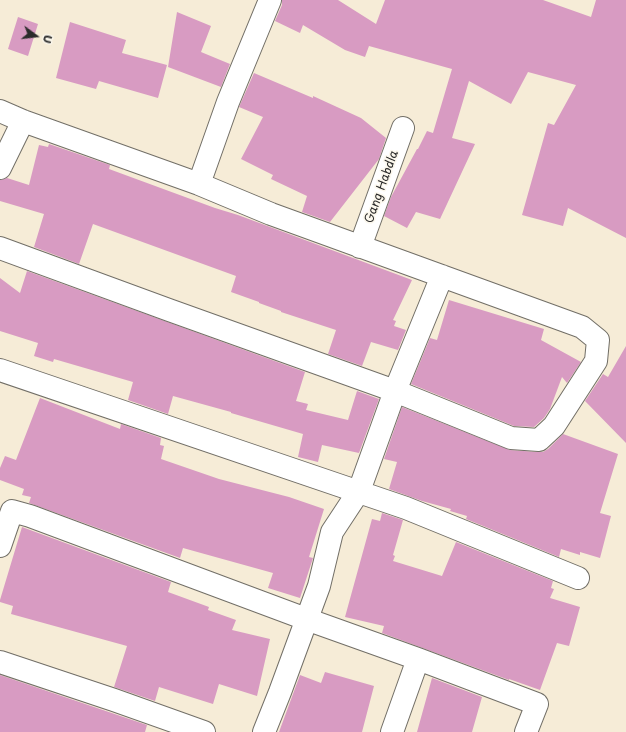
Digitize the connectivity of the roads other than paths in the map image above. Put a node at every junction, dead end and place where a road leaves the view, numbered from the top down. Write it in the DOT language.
graph roads {
  1 [pos="270,0"];
  2 [pos="0,111"];
  3 [pos="23,121"];
  4 [pos="403,128"];
  5 [pos="0,168"];
  6 [pos="199,184"];
  7 [pos="360,247"];
  8 [pos="0,248"];
  9 [pos="442,276"];
  10 [pos="0,370"];
  11 [pos="395,391"];
  12 [pos="359,491"];
  13 [pos="6,510"];
  14 [pos="0,546"];
  15 [pos="578,578"];
  16 [pos="306,619"];
  17 [pos="418,659"];
  18 [pos="0,662"];
  19 [pos="204,732"];
  20 [pos="264,732"];
  21 [pos="392,732"];
  22 [pos="526,732"];
  1 -- 6 [label="street"];
  2 -- 3 [label="street"];
  3 -- 5 [label="street"];
  3 -- 6 [label="street"];
  4 -- 7 [label="street, Gang Habdla"];
  6 -- 7 [label="street"];
  7 -- 9 [label="street"];
  8 -- 11 [label="street"];
  9 -- 11 [label="street"];
  9 -- 11 [label="street"];
  10 -- 12 [label="street"];
  11 -- 12 [label="street"];
  12 -- 15 [label="street"];
  12 -- 16 [label="street"];
  13 -- 14 [label="street"];
  13 -- 16 [label="street"];
  16 -- 17 [label="street"];
  16 -- 20 [label="street"];
  17 -- 21 [label="street"];
  17 -- 22 [label="street"];
  18 -- 19 [label="street"];
}
